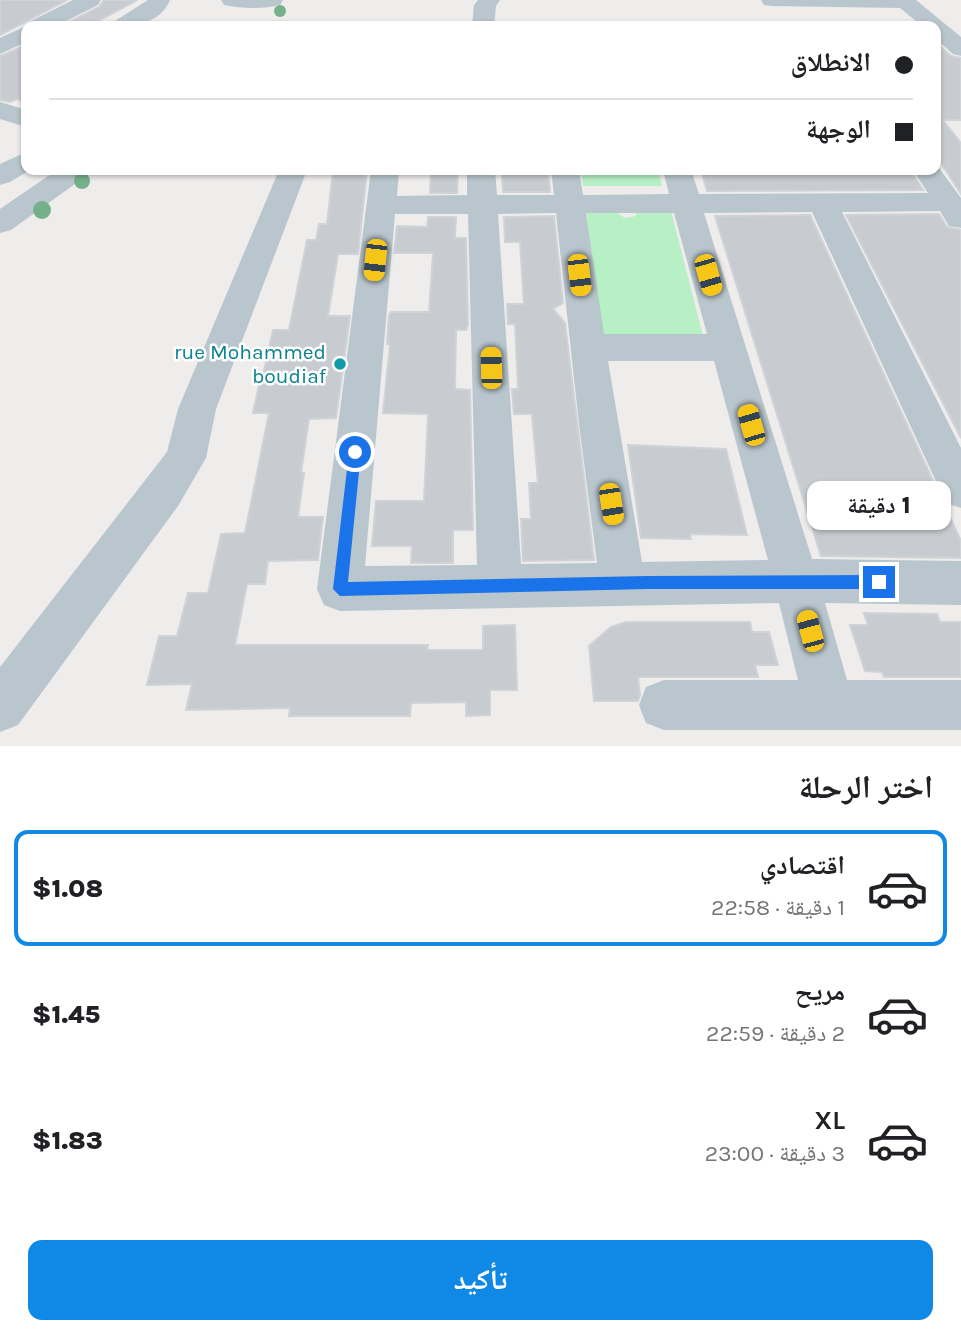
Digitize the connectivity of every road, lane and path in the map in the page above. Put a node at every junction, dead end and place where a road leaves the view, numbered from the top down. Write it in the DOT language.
graph roads {
  1 [pos="90,0"];
  2 [pos="159,0"];
  3 [pos="271,0"];
  4 [pos="489,0"];
  5 [pos="771,0"];
  6 [pos="904,1"];
  7 [pos="234,11"];
  8 [pos="790,18"];
  9 [pos="49,21"];
  10 [pos="132,21"];
  11 [pos="483,21"];
  12 [pos="929,21"];
  13 [pos="941,31"];
  14 [pos="21,36"];
  15 [pos="0,47"];
  16 [pos="961,49"];
  17 [pos="0,110"];
  18 [pos="21,117"];
  19 [pos="21,163"];
  20 [pos="38,175"];
  21 [pos="69,175"];
  22 [pos="291,175"];
  23 [pos="930,175"];
  24 [pos="0,176"];
  25 [pos="682,186"];
  26 [pos="483,187"];
  27 [pos="568,187"];
  28 [pos="383,188"];
  29 [pos="0,201"];
  30 [pos="824,204"];
  31 [pos="955,211"];
  32 [pos="0,223"];
  33 [pos="588,347"];
  34 [pos="729,348"];
  35 [pos="961,490"];
  36 [pos="796,581"];
  37 [pos="623,583"];
  38 [pos="961,583"];
  39 [pos="500,586"];
  40 [pos="664,705"];
  41 [pos="829,705"];
  42 [pos="961,705"];
  43 [pos="0,707"];
  1 -- 9 [label="street"];
  2 -- 10 [label="street"];
  3 -- 7 [label="street"];
  4 -- 11 [label="street"];
  5 -- 6 [label="street"];
  5 -- 8 [label="street"];
  6 -- 12 [label="street"];
  13 -- 16 [label="street"];
  14 -- 15 [label="street"];
  17 -- 18 [label="street"];
  19 -- 24 [label="street"];
  20 -- 29 [label="street"];
  21 -- 32 [label="street"];
  22 -- 43 [label="street"];
  23 -- 31 [label="street"];
  25 -- 27 [label="street"];
  25 -- 30 [label="street"];
  25 -- 34 [label="street"];
  26 -- 27 [label="street"];
  26 -- 28 [label="street"];
  26 -- 39 [label="street"];
  27 -- 33 [label="street"];
  28 -- 39 [label="street"];
  30 -- 31 [label="street"];
  30 -- 35 [label="street"];
  33 -- 34 [label="street"];
  33 -- 37 [label="street"];
  34 -- 36 [label="street"];
  36 -- 37 [label="street"];
  36 -- 38 [label="street"];
  36 -- 41 [label="street"];
  37 -- 39 [label="street"];
  40 -- 41 [label="street"];
  41 -- 42 [label="street"];
}
